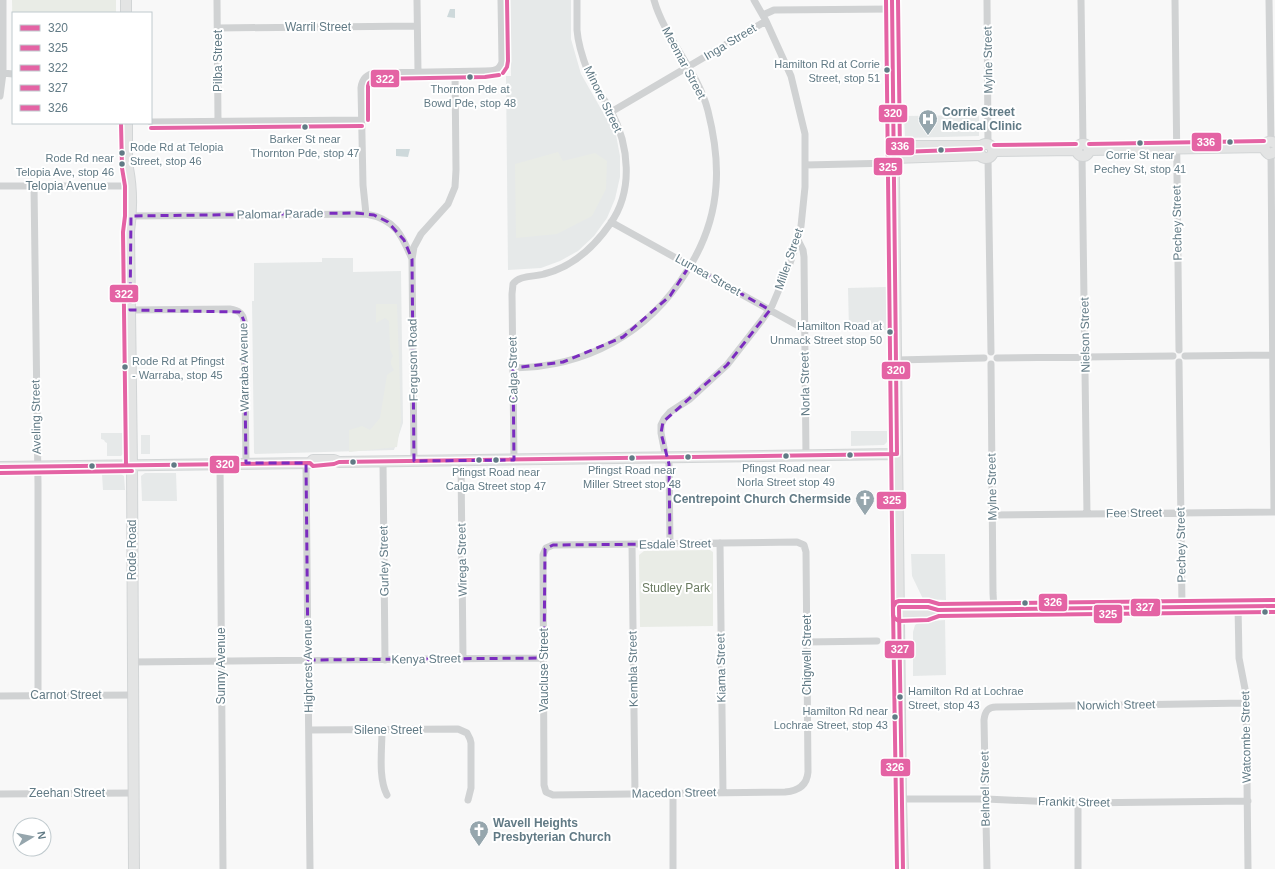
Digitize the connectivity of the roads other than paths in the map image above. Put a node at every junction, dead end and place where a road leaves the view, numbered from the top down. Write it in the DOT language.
graph roads {
  1 [pos="3,0"];
  2 [pos="126,0"];
  3 [pos="218,0"];
  4 [pos="417,0"];
  5 [pos="501,0"];
  6 [pos="577,0"];
  7 [pos="654,0"];
  8 [pos="754,0"];
  9 [pos="987,0"];
  10 [pos="1081,0"];
  11 [pos="1175,0"];
  12 [pos="1269,0"];
  13 [pos="892,4"];
  14 [pos="126,12"];
  15 [pos="765,18"];
  16 [pos="417,26"];
  17 [pos="218,28"];
  18 [pos="688,67"];
  19 [pos="418,72"];
  20 [pos="455,72"];
  21 [pos="3,73"];
  22 [pos="12,74"];
  23 [pos="0,96"];
  24 [pos="612,112"];
  25 [pos="362,120"];
  26 [pos="218,121"];
  27 [pos="152,122"];
  28 [pos="127,124"];
  29 [pos="894,146"];
  30 [pos="1271,147"];
  31 [pos="1177,149"];
  32 [pos="1082,150"];
  33 [pos="986,151"];
  34 [pos="894,161"];
  35 [pos="805,165"];
  36 [pos="0,186"];
  37 [pos="34,186"];
  38 [pos="128,186"];
  39 [pos="366,214"];
  40 [pos="128,216"];
  41 [pos="611,222"];
  42 [pos="798,240"];
  43 [pos="412,260"];
  44 [pos="690,266"];
  45 [pos="515,282"];
  46 [pos="130,310"];
  47 [pos="770,310"];
  48 [pos="804,328"];
  49 [pos="1179,350"];
  50 [pos="991,352"];
  51 [pos="1274,355"];
  52 [pos="1172,356"];
  53 [pos="1185,356"];
  54 [pos="1085,357"];
  55 [pos="984,358"];
  56 [pos="997,358"];
  57 [pos="896,360"];
  58 [pos="1179,362"];
  59 [pos="990,364"];
  60 [pos="512,368"];
  61 [pos="897,454"];
  62 [pos="806,456"];
  63 [pos="667,458"];
  64 [pos="514,460"];
  65 [pos="414,461"];
  66 [pos="461,461"];
  67 [pos="383,462"];
  68 [pos="220,463"];
  69 [pos="246,463"];
  70 [pos="308,463"];
  71 [pos="132,465"];
  72 [pos="37,466"];
  73 [pos="0,467"];
  74 [pos="1275,512"];
  75 [pos="1180,513"];
  76 [pos="1087,514"];
  77 [pos="992,515"];
  78 [pos="720,543"];
  79 [pos="632,544"];
  80 [pos="670,544"];
  81 [pos="804,545"];
  82 [pos="546,548"];
  83 [pos="1238,606"];
  84 [pos="1275,606"];
  85 [pos="1182,607"];
  86 [pos="994,610"];
  87 [pos="899,611"];
  88 [pos="878,641"];
  89 [pos="806,642"];
  90 [pos="544,658"];
  91 [pos="463,659"];
  92 [pos="308,660"];
  93 [pos="385,660"];
  94 [pos="222,661"];
  95 [pos="132,662"];
  96 [pos="38,695"];
  97 [pos="132,695"];
  98 [pos="0,696"];
  99 [pos="1246,703"];
  100 [pos="987,710"];
  101 [pos="309,730"];
  102 [pos="382,730"];
  103 [pos="801,787"];
  104 [pos="546,792"];
  105 [pos="133,793"];
  106 [pos="672,793"];
  107 [pos="723,793"];
  108 [pos="0,794"];
  109 [pos="635,794"];
  110 [pos="387,795"];
  111 [pos="901,799"];
  112 [pos="986,799"];
  113 [pos="468,800"];
  114 [pos="1248,801"];
  115 [pos="1078,803"];
  116 [pos="134,869"];
  117 [pos="223,869"];
  118 [pos="310,869"];
  119 [pos="673,869"];
  120 [pos="903,869"];
  121 [pos="987,869"];
  122 [pos="1078,869"];
  123 [pos="1248,869"];
  1 -- 21 [label="street"];
  2 -- 14 [label="main road"];
  3 -- 17 [label="street, Pilba Street"];
  4 -- 16 [label="street"];
  5 -- 20 [label="street"];
  6 -- 24 [label="street, Minore Street"];
  7 -- 18 [label="street, Meemar Street"];
  8 -- 15 [label="street, Miller Street"];
  9 -- 33 [label="street, Mylne Street"];
  10 -- 32 [label="street, Nielson Street"];
  11 -- 31 [label="street, Pechey Street"];
  12 -- 30 [label="street"];
  13 -- 15 [label="street, Inga Street"];
  13 -- 29 [label="main road"];
  15 -- 18 [label="street, Inga Street"];
  15 -- 35 [label="street, Miller Street"];
  16 -- 17 [label="street, Warril Street"];
  16 -- 19 [label="street"];
  17 -- 26 [label="street, Pilba Street"];
  18 -- 24 [label="street, Inga Street"];
  18 -- 44 [label="street, Meemar Street"];
  19 -- 20 [label="street"];
  19 -- 25 [label="street"];
  20 -- 43 [label="street"];
  21 -- 22 [label="street"];
  21 -- 23 [label="street"];
  24 -- 41 [label="street, Minore Street"];
  25 -- 26 [label="street"];
  25 -- 39 [label="street"];
  26 -- 27 [label="street"];
  28 -- 38 [label="main road, Rode Road"];
  29 -- 33 [label="main road"];
  29 -- 34 [label="main road"];
  30 -- 31 [label="main road"];
  30 -- 51 [label="street"];
  31 -- 32 [label="main road"];
  31 -- 49 [label="street, Pechey Street"];
  32 -- 33 [label="main road"];
  32 -- 54 [label="street, Nielson Street"];
  33 -- 34 [label="main road"];
  33 -- 50 [label="street, Mylne Street"];
  34 -- 35 [label="street"];
  34 -- 57 [label="main road"];
  35 -- 42 [label="street, Miller Street"];
  36 -- 37 [label="street, Telopia Avenue"];
  37 -- 38 [label="street, Telopia Avenue"];
  37 -- 72 [label="street, Aveling Street"];
  38 -- 40 [label="main road, Rode Road"];
  39 -- 40 [label="street, Palomar Parade"];
  39 -- 43 [label="street, Palomar Parade"];
  40 -- 46 [label="main road, Rode Road"];
  41 -- 44 [label="street, Lurnea Street"];
  41 -- 45 [label="street, Minore Street"];
  42 -- 47 [label="street, Miller Street"];
  42 -- 48 [label="street, Norla Street"];
  43 -- 65 [label="street, Ferguson Road"];
  44 -- 47 [label="street, Lurnea Street"];
  44 -- 60 [label="street, Meemar Street"];
  45 -- 60 [label="street, Calga Street"];
  46 -- 69 [label="street, Warraba Avenue"];
  46 -- 71 [label="main road, Rode Road"];
  47 -- 48 [label="street, Lurnea Street"];
  47 -- 63 [label="street, Miller Street"];
  48 -- 62 [label="street, Norla Street"];
  49 -- 52 [label="street"];
  49 -- 53 [label="street"];
  50 -- 55 [label="street"];
  50 -- 56 [label="street"];
  51 -- 53 [label="street"];
  51 -- 74 [label="street"];
  52 -- 54 [label="street"];
  52 -- 58 [label="street"];
  53 -- 58 [label="street"];
  54 -- 56 [label="street"];
  54 -- 76 [label="street, Nielson Street"];
  55 -- 57 [label="street"];
  55 -- 59 [label="street"];
  56 -- 59 [label="street"];
  57 -- 61 [label="main road"];
  58 -- 75 [label="street, Pechey Street"];
  59 -- 77 [label="street, Mylne Street"];
  60 -- 64 [label="street, Calga Street"];
  61 -- 62 [label="main road"];
  61 -- 87 [label="main road"];
  62 -- 63 [label="main road"];
  63 -- 64 [label="main road"];
  63 -- 80 [label="street, Miller Street"];
  64 -- 66 [label="main road"];
  65 -- 66 [label="main road"];
  65 -- 67 [label="main road"];
  66 -- 91 [label="street, Wirega Street"];
  67 -- 70 [label="main road"];
  67 -- 93 [label="street, Gurley Street"];
  68 -- 69 [label="main road"];
  68 -- 71 [label="main road"];
  68 -- 94 [label="street, Sunny Avenue"];
  69 -- 70 [label="main road"];
  70 -- 92 [label="street, Highcrest Avenue"];
  71 -- 72 [label="main road"];
  71 -- 95 [label="main road, Rode Road"];
  72 -- 73 [label="main road"];
  72 -- 96 [label="street, Aveling Street"];
  74 -- 75 [label="street, Fee Street"];
  75 -- 76 [label="street, Fee Street"];
  75 -- 85 [label="street, Pechey Street"];
  76 -- 77 [label="street, Fee Street"];
  77 -- 86 [label="street, Mylne Street"];
  78 -- 80 [label="street, Esdale Street"];
  78 -- 81 [label="street, Esdale Street"];
  78 -- 107 [label="street, Kiama Street"];
  79 -- 80 [label="street, Esdale Street"];
  79 -- 82 [label="street, Esdale Street"];
  79 -- 109 [label="street, Kembla Street"];
  81 -- 89 [label="street, Chigwell Street"];
  82 -- 90 [label="street, Vaucluse Street"];
  83 -- 84 [label="main road"];
  83 -- 85 [label="main road"];
  83 -- 99 [label="street, Watcombe Street"];
  85 -- 86 [label="main road"];
  86 -- 87 [label="main road"];
  87 -- 111 [label="main road"];
  88 -- 89 [label="street"];
  89 -- 103 [label="street, Chigwell Street"];
  90 -- 91 [label="street, Kenya Street"];
  90 -- 104 [label="street, Vaucluse Street"];
  91 -- 93 [label="street, Kenya Street"];
  92 -- 93 [label="street, Kenya Street"];
  92 -- 94 [label="street, Kenya Street"];
  92 -- 101 [label="street, Highcrest Avenue"];
  94 -- 95 [label="street, Kenya Street"];
  94 -- 117 [label="street, Sunny Avenue"];
  95 -- 97 [label="main road, Rode Road"];
  96 -- 97 [label="street, Carnot Street"];
  96 -- 98 [label="street, Carnot Street"];
  97 -- 105 [label="main road, Rode Road"];
  99 -- 100 [label="street, Norwich Street"];
  99 -- 114 [label="street, Watcombe Street"];
  100 -- 112 [label="street, Belnoel Street"];
  101 -- 102 [label="street, Silene Street"];
  101 -- 118 [label="street, Highcrest Avenue"];
  102 -- 110 [label="street"];
  102 -- 113 [label="street, Silene Street"];
  103 -- 107 [label="street, Macedon Street"];
  104 -- 109 [label="street, Macedon Street"];
  105 -- 108 [label="street, Zeehan Street"];
  105 -- 116 [label="main road, Rode Road"];
  106 -- 107 [label="street, Macedon Street"];
  106 -- 109 [label="street, Macedon Street"];
  106 -- 119 [label="street"];
  111 -- 112 [label="street, Frankit Street"];
  111 -- 120 [label="main road"];
  112 -- 115 [label="street, Frankit Street"];
  112 -- 121 [label="street, Belnoel Street"];
  114 -- 115 [label="street, Frankit Street"];
  114 -- 123 [label="street, Watcombe Street"];
  115 -- 122 [label="street"];
}
